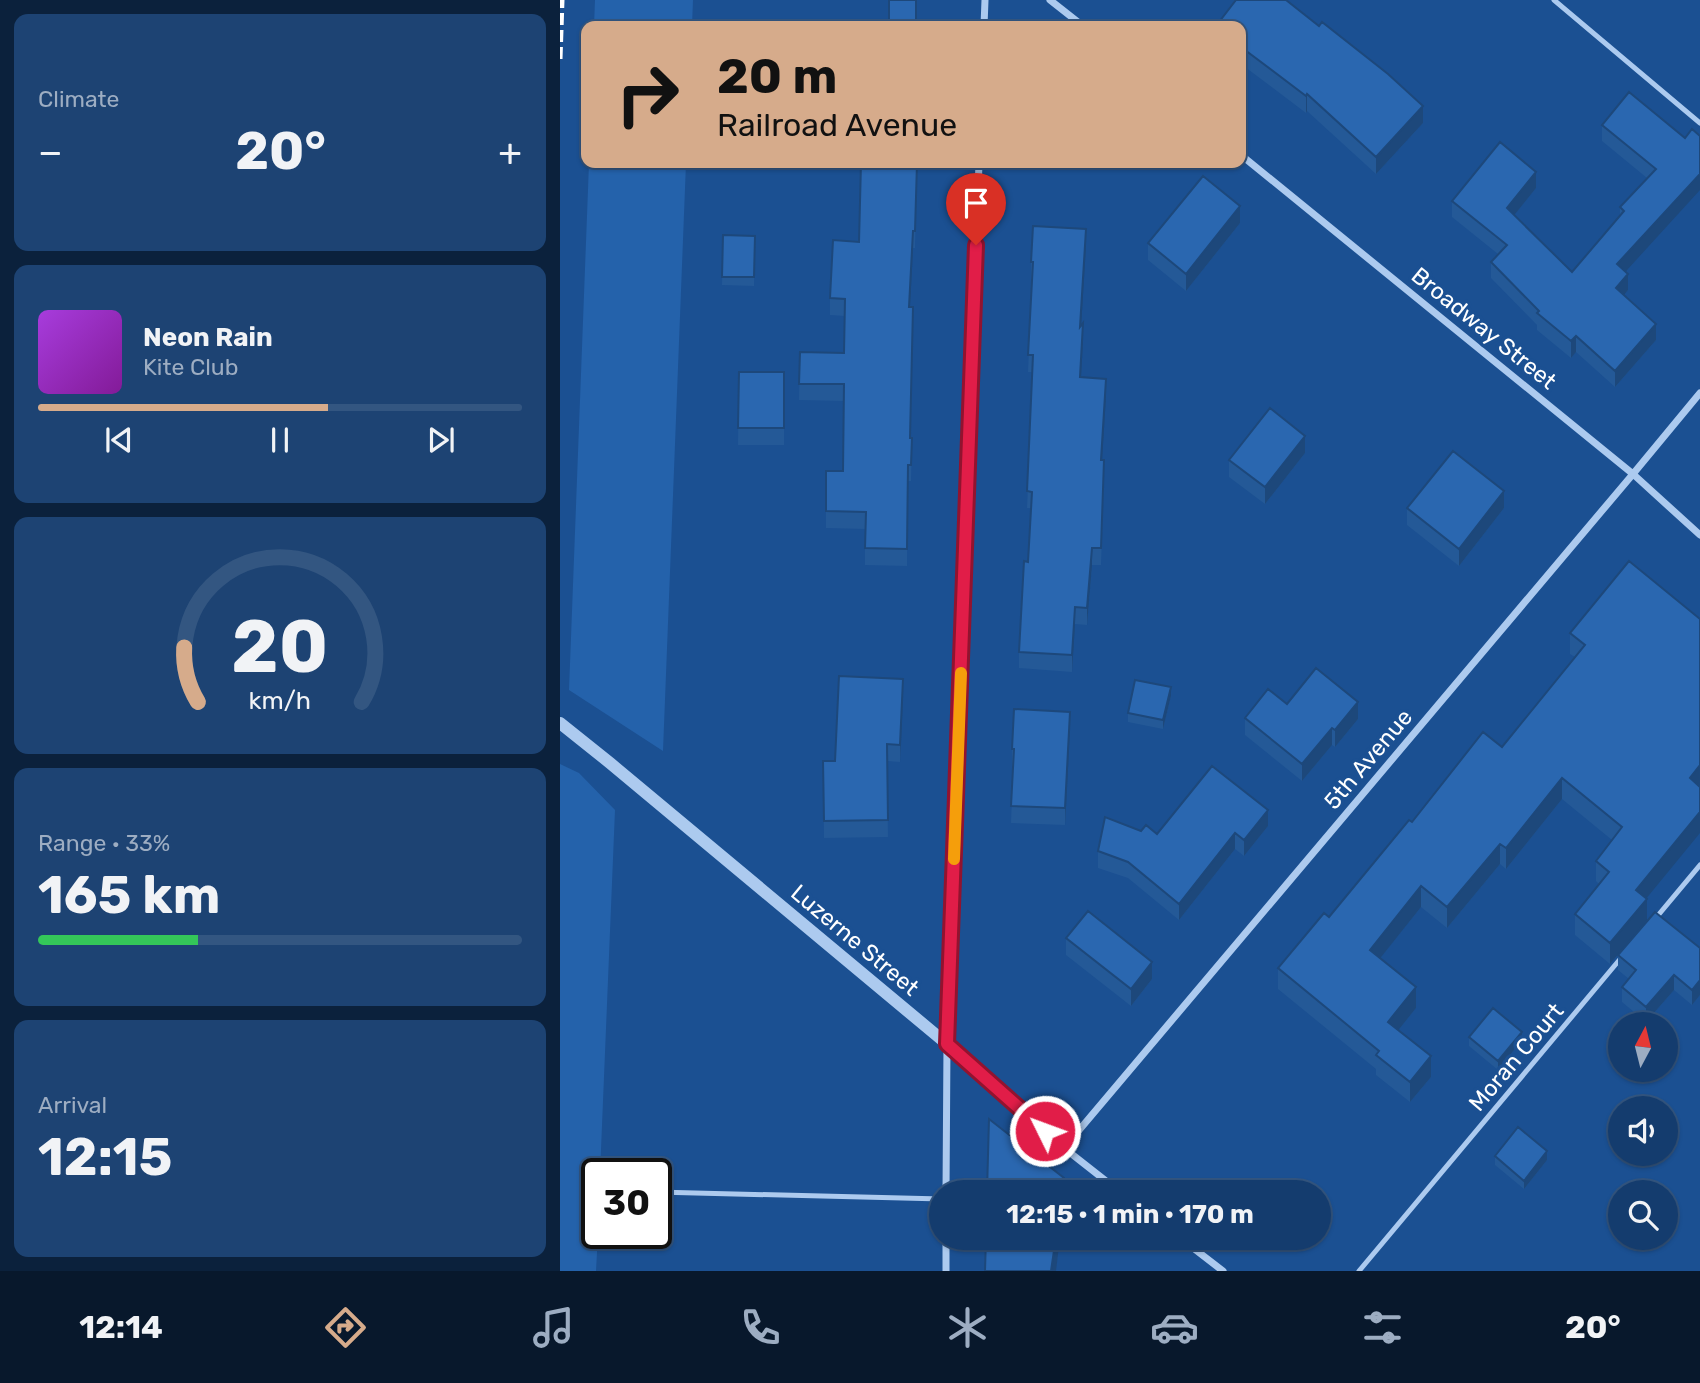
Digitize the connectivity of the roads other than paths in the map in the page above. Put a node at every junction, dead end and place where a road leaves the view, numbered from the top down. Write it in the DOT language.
graph roads {
  1 [pos="985,0"];
  2 [pos="1050,0"];
  3 [pos="1554,0"];
  4 [pos="984,21"];
  5 [pos="1077,21"];
  6 [pos="1700,123"];
  7 [pos="1246,159"];
  8 [pos="979,168"];
  9 [pos="1700,393"];
  10 [pos="1633,474"];
  11 [pos="1700,536"];
  12 [pos="560,723"];
  13 [pos="1700,865"];
  14 [pos="1646,929"];
  15 [pos="1628,950"];
  16 [pos="947,1044"];
  17 [pos="1064,1149"];
  18 [pos="946,1180"];
  19 [pos="1104,1180"];
  20 [pos="672,1192"];
  21 [pos="929,1199"];
  22 [pos="946,1250"];
  23 [pos="1196,1250"];
  24 [pos="946,1271"];
  25 [pos="1223,1271"];
  26 [pos="1359,1271"];
  1 -- 4 [label="street"];
  2 -- 5 [label="street"];
  3 -- 6 [label="lane"];
  7 -- 10 [label="street, Broadway Street"];
  8 -- 16 [label="street"];
  9 -- 10 [label="street, 5th Avenue"];
  10 -- 11 [label="street, Broadway Street"];
  10 -- 17 [label="street, 5th Avenue"];
  12 -- 16 [label="street, Luzerne Street"];
  13 -- 14 [label="lane"];
  15 -- 26 [label="lane, Moran Court"];
  16 -- 17 [label="street, Luzerne Street"];
  16 -- 18 [label="street"];
  17 -- 19 [label="street, Luzerne Street"];
  20 -- 21 [label="lane"];
  22 -- 24 [label="street"];
  23 -- 25 [label="street"];
}
